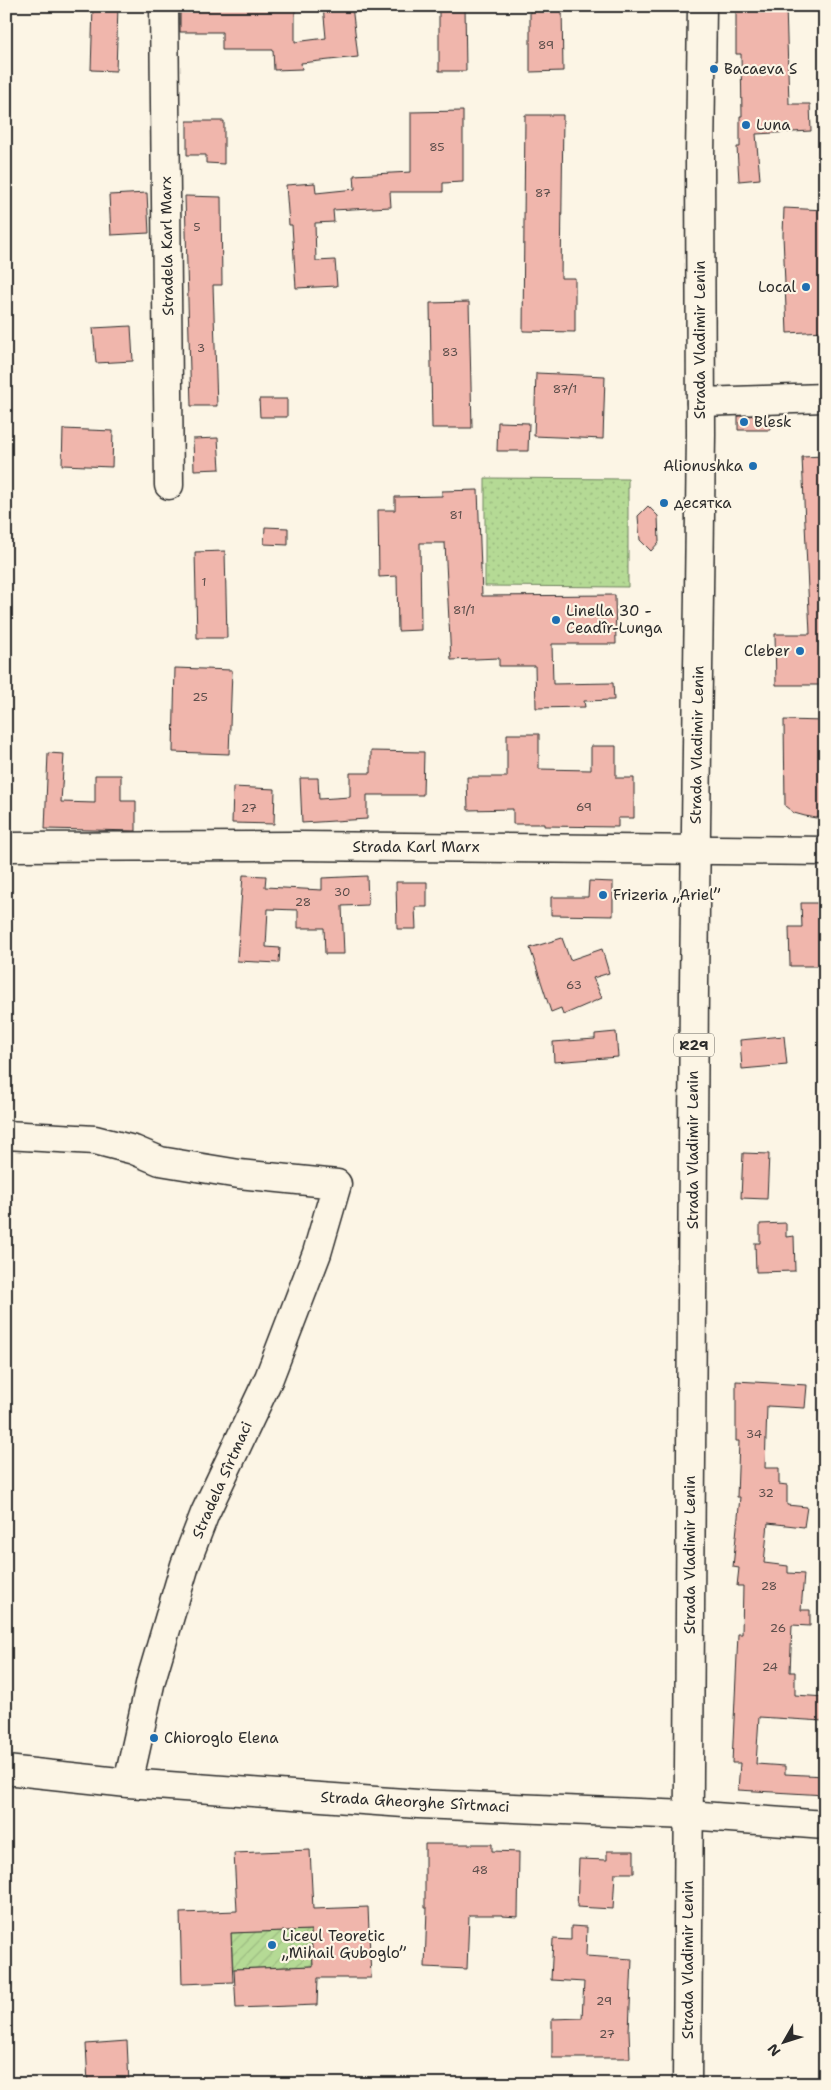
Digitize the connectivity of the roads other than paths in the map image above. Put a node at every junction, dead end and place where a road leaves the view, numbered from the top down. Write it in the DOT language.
graph roads {
  1 [pos="164,6"];
  2 [pos="702,6"];
  3 [pos="825,398"];
  4 [pos="701,402"];
  5 [pos="169,485"];
  6 [pos="6,847"];
  7 [pos="696,849"];
  8 [pos="825,851"];
  9 [pos="6,1135"];
  10 [pos="6,1770"];
  11 [pos="128,1784"];
  12 [pos="688,1815"];
  13 [pos="825,1825"];
  14 [pos="687,2084"];
  1 -- 5 [label="street, Stradela Karl Marx"];
  2 -- 4 [label="street, Strada Vladimir Lenin / R29"];
  3 -- 4 [label="street"];
  4 -- 7 [label="street, Strada Vladimir Lenin / R29"];
  6 -- 7 [label="street, Strada Karl Marx"];
  7 -- 8 [label="street, Strada Karl Marx"];
  7 -- 12 [label="street, Strada Vladimir Lenin / R29"];
  9 -- 11 [label="street, Stradela Sîrtmaci"];
  10 -- 11 [label="street, Strada Gheorghe Sîrtmaci"];
  11 -- 12 [label="street, Strada Gheorghe Sîrtmaci"];
  12 -- 13 [label="street, Strada Gheorghe Sîrtmaci"];
  12 -- 14 [label="street, Strada Vladimir Lenin / R29"];
}
